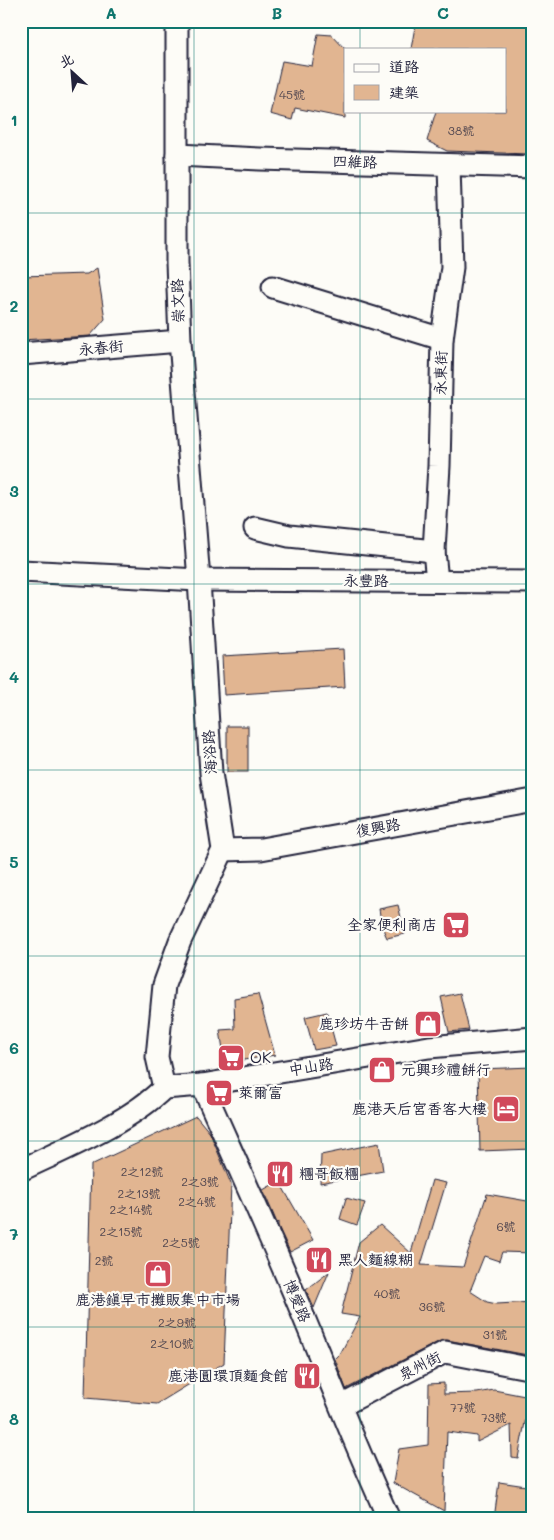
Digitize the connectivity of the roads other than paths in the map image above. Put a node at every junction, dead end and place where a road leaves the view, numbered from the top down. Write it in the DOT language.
graph roads {
  1 [pos="177,21"];
  2 [pos="177,154"];
  3 [pos="449,165"];
  4 [pos="533,167"];
  5 [pos="273,287"];
  6 [pos="442,339"];
  7 [pos="180,341"];
  8 [pos="21,354"];
  9 [pos="255,528"];
  10 [pos="434,551"];
  11 [pos="21,571"];
  12 [pos="199,580"];
  13 [pos="437,581"];
  14 [pos="533,582"];
  15 [pos="533,800"];
  16 [pos="223,850"];
  17 [pos="533,1038"];
  18 [pos="202,1085"];
  19 [pos="164,1088"];
  20 [pos="21,1170"];
  21 [pos="533,1368"];
  22 [pos="341,1406"];
  23 [pos="389,1519"];
  1 -- 2 [label="street, 崇文路"];
  2 -- 3 [label="street, 四維路"];
  2 -- 7 [label="street, 崇文路"];
  3 -- 4 [label="street, 四維路"];
  3 -- 6 [label="street, 永東街"];
  5 -- 6 [label="street"];
  6 -- 10 [label="street, 永東街"];
  7 -- 8 [label="street, 永春街"];
  7 -- 12 [label="street, 崇文路"];
  9 -- 10 [label="street"];
  10 -- 13 [label="street, 永東街"];
  11 -- 12 [label="street"];
  12 -- 13 [label="street, 永豐路"];
  12 -- 16 [label="street, 海浴路"];
  13 -- 14 [label="street, 永豐路"];
  15 -- 16 [label="street, 復興路"];
  16 -- 19 [label="street"];
  17 -- 18 [label="street, 中山路"];
  18 -- 19 [label="street, 中山路"];
  18 -- 22 [label="street, 博愛路"];
  19 -- 20 [label="street"];
  21 -- 22 [label="street, 泉州街"];
  22 -- 23 [label="street, 博愛路"];
}
